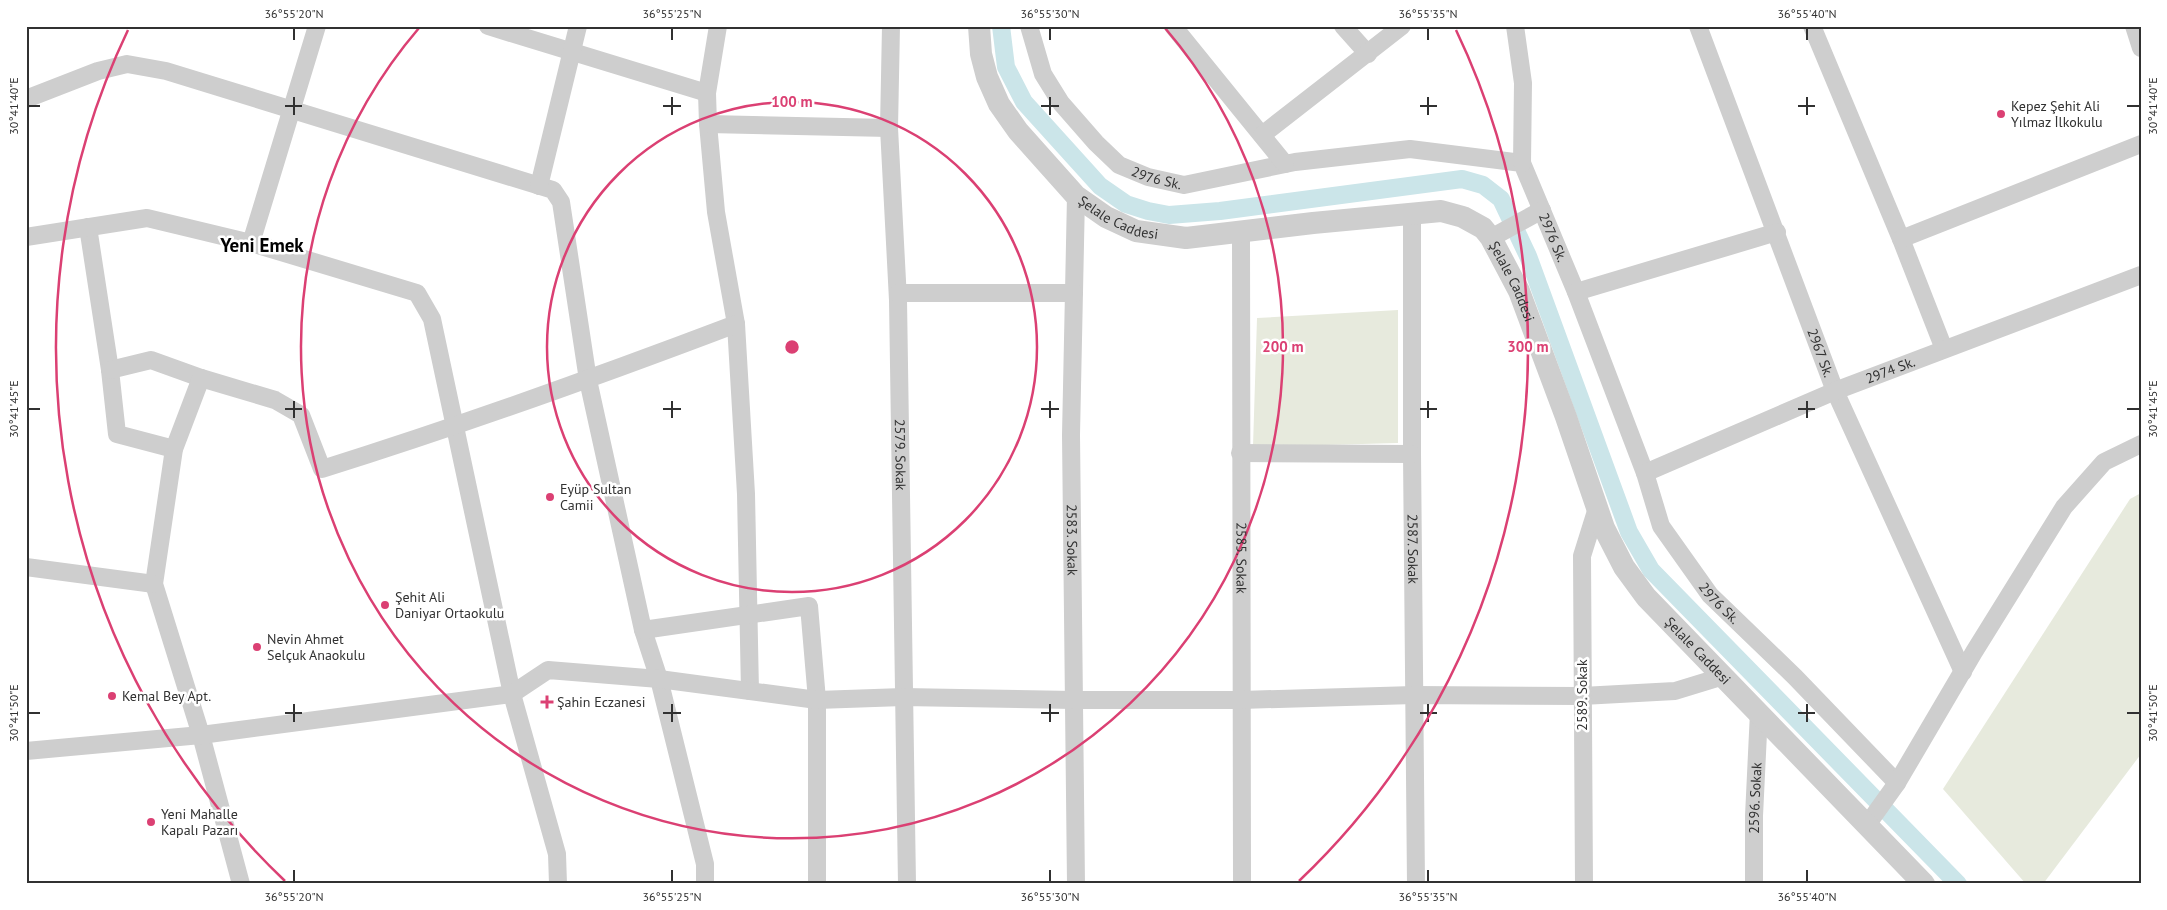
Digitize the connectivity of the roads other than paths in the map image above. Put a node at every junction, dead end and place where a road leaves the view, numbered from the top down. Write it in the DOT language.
graph roads {
  1 [pos="317,26"];
  2 [pos="488,26"];
  3 [pos="578,26"];
  4 [pos="718,26"];
  5 [pos="891,26"];
  6 [pos="979,26"];
  7 [pos="1029,26"];
  8 [pos="1173,26"];
  9 [pos="1343,26"];
  10 [pos="1402,26"];
  11 [pos="1515,26"];
  12 [pos="1698,26"];
  13 [pos="1812,26"];
  14 [pos="2134,26"];
  15 [pos="2141,48"];
  16 [pos="572,52"];
  17 [pos="1368,54"];
  18 [pos="707,93"];
  19 [pos="26,99"];
  20 [pos="292,110"];
  21 [pos="708,124"];
  22 [pos="889,128"];
  23 [pos="1262,135"];
  24 [pos="2141,144"];
  25 [pos="1522,163"];
  26 [pos="1285,164"];
  27 [pos="539,186"];
  28 [pos="1076,196"];
  29 [pos="1536,213"];
  30 [pos="1412,214"];
  31 [pos="88,227"];
  32 [pos="1241,232"];
  33 [pos="1777,232"];
  34 [pos="1500,233"];
  35 [pos="26,237"];
  36 [pos="1901,240"];
  37 [pos="251,243"];
  38 [pos="2141,275"];
  39 [pos="1576,292"];
  40 [pos="898,293"];
  41 [pos="1074,293"];
  42 [pos="736,324"];
  43 [pos="1944,349"];
  44 [pos="110,370"];
  45 [pos="201,378"];
  46 [pos="588,380"];
  47 [pos="1836,391"];
  48 [pos="455,427"];
  49 [pos="2141,444"];
  50 [pos="174,449"];
  51 [pos="1240,453"];
  52 [pos="1412,454"];
  53 [pos="1645,473"];
  54 [pos="1597,508"];
  55 [pos="26,567"];
  56 [pos="154,584"];
  57 [pos="750,614"];
  58 [pos="643,630"];
  59 [pos="1963,672"];
  60 [pos="1724,676"];
  61 [pos="659,679"];
  62 [pos="750,691"];
  63 [pos="512,694"];
  64 [pos="1414,695"];
  65 [pos="1582,696"];
  66 [pos="903,697"];
  67 [pos="817,700"];
  68 [pos="1074,700"];
  69 [pos="1241,700"];
  70 [pos="1759,712"];
  71 [pos="201,735"];
  72 [pos="26,751"];
  73 [pos="1897,783"];
  74 [pos="1867,825"];
  75 [pos="241,884"];
  76 [pos="558,884"];
  77 [pos="705,884"];
  78 [pos="817,884"];
  79 [pos="906,884"];
  80 [pos="1076,884"];
  81 [pos="1242,884"];
  82 [pos="1416,884"];
  83 [pos="1584,884"];
  84 [pos="1754,884"];
  85 [pos="1924,884"];
  1 -- 20 [label="street"];
  2 -- 16 [label="street"];
  3 -- 16 [label="street"];
  4 -- 18 [label="street"];
  5 -- 22 [label="street, 2579. Sokak"];
  6 -- 28 [label="street, Şelale Caddesi"];
  7 -- 26 [label="street, 2976 Sk."];
  8 -- 23 [label="street"];
  9 -- 17 [label="street"];
  10 -- 17 [label="street"];
  11 -- 25 [label="street"];
  12 -- 33 [label="street, 2967 Sk."];
  13 -- 36 [label="street"];
  14 -- 15 [label="street"];
  16 -- 18 [label="street"];
  16 -- 27 [label="street"];
  17 -- 23 [label="street"];
  18 -- 21 [label="street"];
  19 -- 20 [label="street"];
  20 -- 27 [label="street"];
  20 -- 37 [label="street"];
  21 -- 22 [label="street"];
  21 -- 42 [label="street"];
  22 -- 40 [label="street, 2579. Sokak"];
  23 -- 26 [label="street"];
  24 -- 36 [label="street"];
  25 -- 26 [label="street, 2976 Sk."];
  25 -- 29 [label="street, 2976 Sk."];
  27 -- 46 [label="street"];
  28 -- 32 [label="street, Şelale Caddesi"];
  28 -- 41 [label="street, 2583. Sokak"];
  29 -- 34 [label="street"];
  29 -- 39 [label="street, 2976 Sk."];
  30 -- 32 [label="street, Şelale Caddesi"];
  30 -- 34 [label="street, Şelale Caddesi"];
  30 -- 52 [label="street, 2587. Sokak"];
  31 -- 35 [label="street"];
  31 -- 37 [label="street"];
  31 -- 44 [label="street"];
  32 -- 51 [label="street, 2585. Sokak"];
  33 -- 39 [label="street"];
  33 -- 47 [label="street, 2967 Sk."];
  34 -- 54 [label="street, Şelale Caddesi"];
  36 -- 43 [label="street"];
  37 -- 48 [label="street"];
  38 -- 43 [label="street, 2974 Sk."];
  39 -- 53 [label="street, 2976 Sk."];
  40 -- 41 [label="street"];
  40 -- 66 [label="street, 2579. Sokak"];
  41 -- 68 [label="street, 2583. Sokak"];
  42 -- 46 [label="street"];
  42 -- 57 [label="street"];
  43 -- 47 [label="street, 2974 Sk."];
  44 -- 45 [label="street"];
  44 -- 50 [label="street"];
  45 -- 48 [label="street"];
  45 -- 50 [label="street"];
  46 -- 48 [label="street"];
  46 -- 58 [label="street"];
  47 -- 53 [label="street, 2974 Sk."];
  47 -- 59 [label="street, 2967 Sk."];
  48 -- 63 [label="street"];
  49 -- 59 [label="street"];
  50 -- 56 [label="street"];
  51 -- 52 [label="street"];
  51 -- 69 [label="street, 2585. Sokak"];
  52 -- 64 [label="street, 2587. Sokak"];
  53 -- 73 [label="street, 2976 Sk."];
  54 -- 60 [label="street, Şelale Caddesi"];
  54 -- 65 [label="street, 2589. Sokak"];
  55 -- 56 [label="street"];
  56 -- 71 [label="street"];
  57 -- 58 [label="street"];
  57 -- 62 [label="street"];
  57 -- 67 [label="street"];
  58 -- 61 [label="street"];
  59 -- 73 [label="street"];
  60 -- 65 [label="street"];
  60 -- 70 [label="street, Şelale Caddesi"];
  61 -- 62 [label="street"];
  61 -- 63 [label="street"];
  61 -- 77 [label="street"];
  62 -- 67 [label="street"];
  63 -- 71 [label="street"];
  63 -- 76 [label="street"];
  64 -- 65 [label="street"];
  64 -- 69 [label="street"];
  64 -- 82 [label="street, 2587. Sokak"];
  65 -- 83 [label="street, 2589. Sokak"];
  66 -- 67 [label="street"];
  66 -- 68 [label="street"];
  66 -- 79 [label="street, 2579. Sokak"];
  67 -- 78 [label="street"];
  68 -- 69 [label="street"];
  68 -- 80 [label="street, 2583. Sokak"];
  69 -- 81 [label="street, 2585. Sokak"];
  70 -- 74 [label="street, Şelale Caddesi"];
  70 -- 84 [label="street, 2596. Sokak"];
  71 -- 72 [label="street"];
  71 -- 75 [label="street"];
  73 -- 74 [label="street"];
  74 -- 85 [label="street, Şelale Caddesi"];
}
